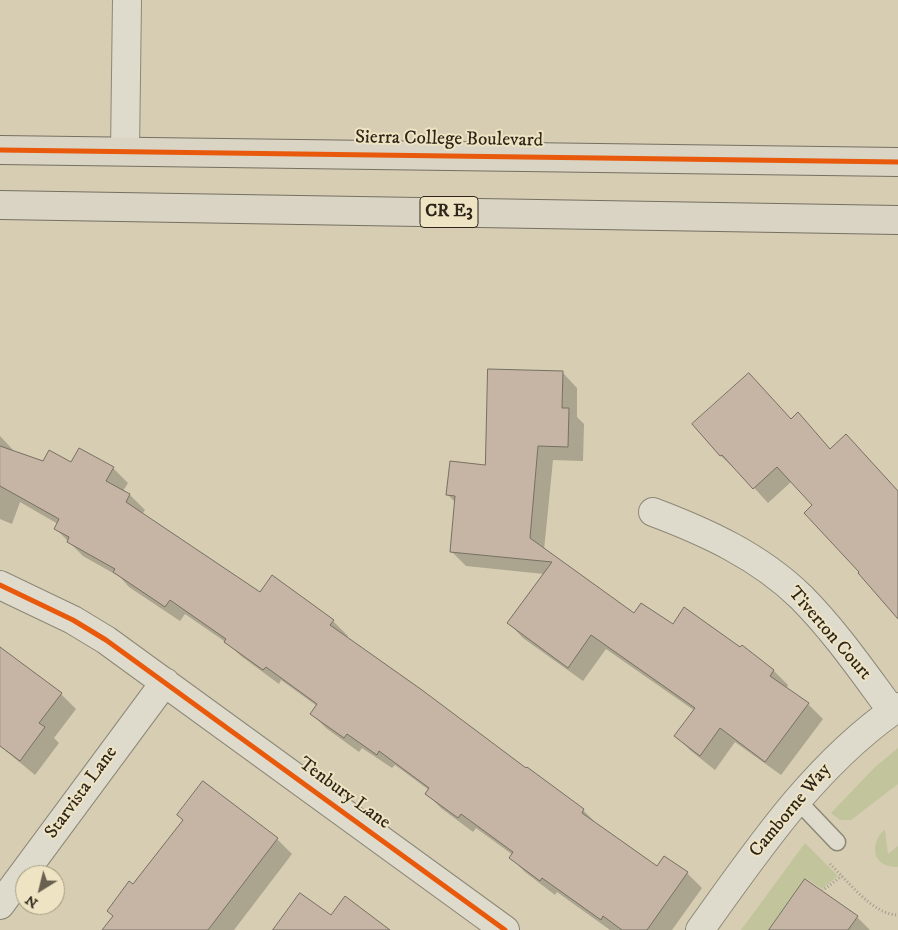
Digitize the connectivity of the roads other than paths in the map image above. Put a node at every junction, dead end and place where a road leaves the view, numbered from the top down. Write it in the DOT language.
graph roads {
  1 [pos="127,0"];
  2 [pos="0,150"];
  3 [pos="124,152"];
  4 [pos="898,162"];
  5 [pos="0,205"];
  6 [pos="898,220"];
  7 [pos="653,512"];
  8 [pos="0,584"];
  9 [pos="165,682"];
  10 [pos="895,709"];
  11 [pos="797,800"];
  12 [pos="837,842"];
  13 [pos="0,905"];
  14 [pos="505,930"];
  15 [pos="700,930"];
  1 -- 3 [label="street"];
  2 -- 3 [label="main road, Sierra College Boulevard"];
  3 -- 4 [label="main road, Sierra College Boulevard"];
  5 -- 6 [label="main road, CR E3"];
  7 -- 10 [label="street, Tiverton Court"];
  8 -- 9 [label="street, Tenbury Lane"];
  9 -- 13 [label="street, Starvista Lane"];
  9 -- 14 [label="street, Tenbury Lane"];
  10 -- 11 [label="street, Camborne Way"];
  11 -- 12 [label="lane"];
  11 -- 15 [label="street, Camborne Way"];
}
